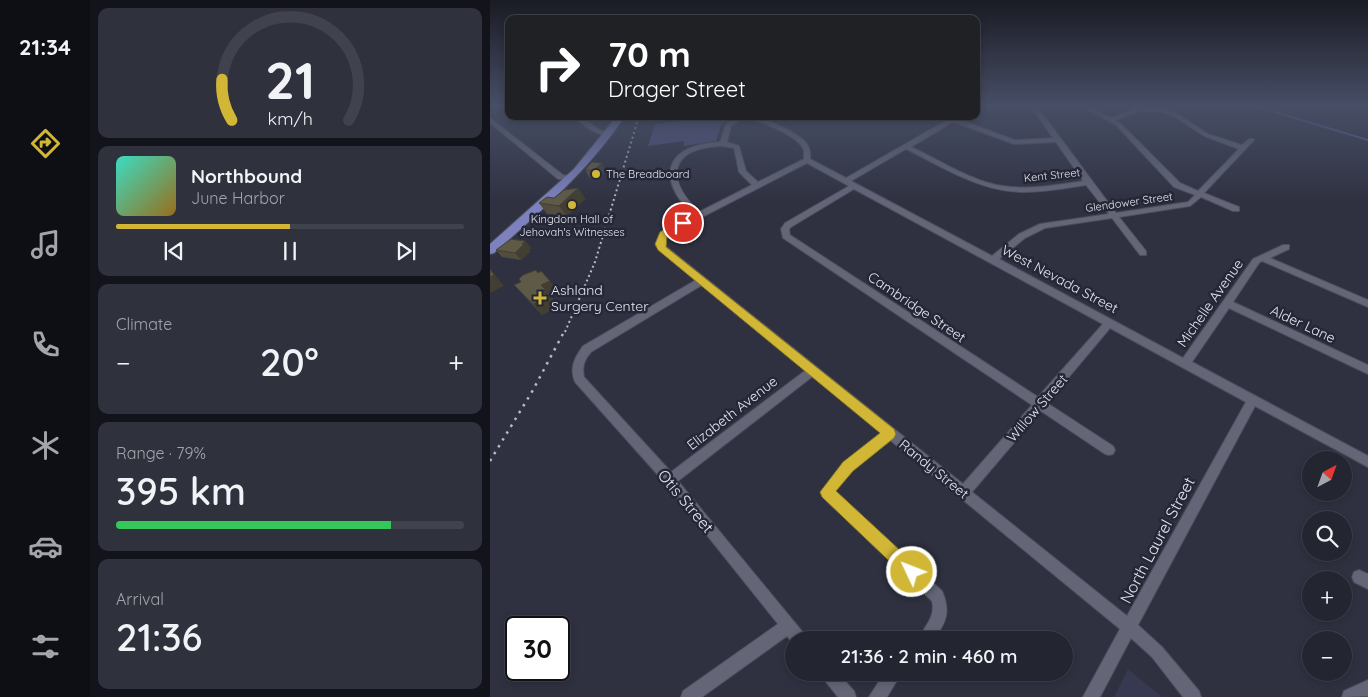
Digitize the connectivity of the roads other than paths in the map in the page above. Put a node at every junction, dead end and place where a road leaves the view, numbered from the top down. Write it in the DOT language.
graph roads {
  1 [pos="512,138"];
  2 [pos="606,138"];
  3 [pos="725,138"];
  4 [pos="797,138"];
  5 [pos="923,138"];
  6 [pos="1000,138"];
  7 [pos="1056,138"];
  8 [pos="1131,138"];
  9 [pos="1213,138"];
  10 [pos="1058,140"];
  11 [pos="1251,140"];
  12 [pos="723,143"];
  13 [pos="906,147"];
  14 [pos="1244,148"];
  15 [pos="807,160"];
  16 [pos="569,178"];
  17 [pos="1088,182"];
  18 [pos="850,183"];
  19 [pos="756,184"];
  20 [pos="1200,195"];
  21 [pos="1236,209"];
  22 [pos="697,215"];
  23 [pos="1114,216"];
  24 [pos="1286,247"];
  25 [pos="490,250"];
  26 [pos="1143,253"];
  27 [pos="1262,258"];
  28 [pos="994,259"];
  29 [pos="703,280"];
  30 [pos="1227,303"];
  31 [pos="1368,304"];
  32 [pos="1110,322"];
  33 [pos="1186,362"];
  34 [pos="1368,370"];
  35 [pos="812,371"];
  36 [pos="1253,400"];
  37 [pos="1040,404"];
  38 [pos="890,434"];
  39 [pos="1109,450"];
  40 [pos="1368,462"];
  41 [pos="670,480"];
  42 [pos="963,493"];
  43 [pos="788,626"];
  44 [pos="1129,627"];
  45 [pos="792,631"];
  46 [pos="931,631"];
  47 [pos="835,681"];
  48 [pos="889,681"];
  49 [pos="1368,688"];
  50 [pos="689,697"];
  51 [pos="848,697"];
  52 [pos="877,697"];
  53 [pos="1091,697"];
  54 [pos="1193,697"];
  55 [pos="1350,697"];
  1 -- 16 [label="street"];
  2 -- 16 [label="main road"];
  3 -- 12 [label="street"];
  4 -- 15 [label="street"];
  5 -- 13 [label="street, Cambridge Street"];
  6 -- 10 [label="street"];
  7 -- 10 [label="street"];
  8 -- 20 [label="street"];
  9 -- 14 [label="street"];
  10 -- 17 [label="street"];
  11 -- 14 [label="street, Glendower Street"];
  12 -- 19 [label="street"];
  12 -- 22 [label="street"];
  13 -- 17 [label="street, Kent Street"];
  13 -- 18 [label="street, Cambridge Street"];
  14 -- 20 [label="street, Glendower Street"];
  15 -- 18 [label="street, West Nevada Street"];
  15 -- 19 [label="street"];
  16 -- 25 [label="main road"];
  17 -- 23 [label="street"];
  18 -- 28 [label="street, West Nevada Street"];
  18 -- 37 [label="street, Cambridge Street"];
  19 -- 22 [label="street"];
  20 -- 21 [label="street"];
  20 -- 23 [label="street, Glendower Street"];
  22 -- 29 [label="street, Randy Street"];
  23 -- 26 [label="street"];
  23 -- 28 [label="street, Glendower Street"];
  24 -- 27 [label="street, Michelle Avenue"];
  27 -- 30 [label="street, Michelle Avenue"];
  27 -- 31 [label="street"];
  28 -- 32 [label="street, West Nevada Street"];
  29 -- 35 [label="street, Randy Street"];
  29 -- 41 [label="street, Otis Street"];
  30 -- 33 [label="street, Michelle Avenue"];
  30 -- 34 [label="street, Alder Lane"];
  32 -- 33 [label="street, West Nevada Street"];
  32 -- 37 [label="street, Willow Street"];
  33 -- 36 [label="street, West Nevada Street"];
  35 -- 38 [label="street, Randy Street"];
  35 -- 41 [label="street, Elizabeth Avenue"];
  36 -- 40 [label="street, West Nevada Street"];
  36 -- 44 [label="street, North Laurel Street"];
  37 -- 39 [label="street, Cambridge Street"];
  37 -- 42 [label="street, Willow Street"];
  38 -- 42 [label="street, Randy Street"];
  38 -- 46 [label="street"];
  41 -- 43 [label="street, Otis Street"];
  42 -- 44 [label="street, Randy Street"];
  43 -- 45 [label="street, Otis Street"];
  43 -- 50 [label="street"];
  44 -- 53 [label="street, North Laurel Street"];
  44 -- 54 [label="street, Randy Street"];
  47 -- 51 [label="street"];
  48 -- 52 [label="street"];
  49 -- 55 [label="street"];
}
